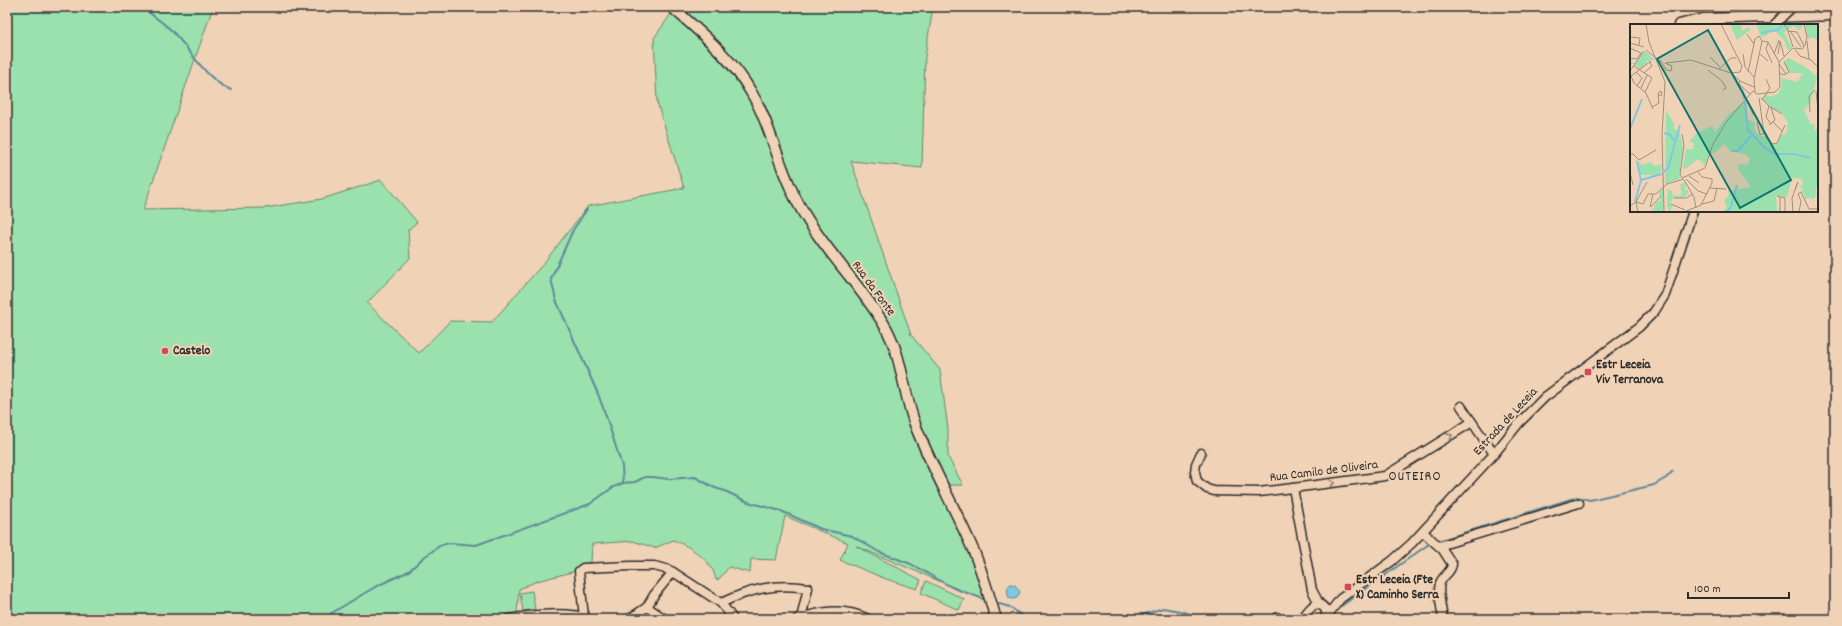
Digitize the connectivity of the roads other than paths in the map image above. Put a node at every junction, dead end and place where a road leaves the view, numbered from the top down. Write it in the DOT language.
graph roads {
  1 [pos="672,7"];
  2 [pos="1792,7"];
  3 [pos="1835,15"];
  4 [pos="1682,24"];
  5 [pos="1775,24"];
  6 [pos="1693,212"];
  7 [pos="1461,406"];
  8 [pos="1472,422"];
  9 [pos="1201,453"];
  10 [pos="1494,454"];
  11 [pos="1293,488"];
  12 [pos="1579,503"];
  13 [pos="1423,532"];
  14 [pos="1439,546"];
  15 [pos="673,572"];
  16 [pos="1312,590"];
  17 [pos="1340,599"];
  18 [pos="721,602"];
  19 [pos="1321,605"];
  20 [pos="647,606"];
  21 [pos="1308,613"];
  22 [pos="586,618"];
  23 [pos="800,618"];
  24 [pos="1326,618"];
  25 [pos="509,619"];
  26 [pos="629,619"];
  27 [pos="665,619"];
  28 [pos="733,619"];
  29 [pos="868,619"];
  30 [pos="996,619"];
  31 [pos="1302,619"];
  32 [pos="1443,619"];
  1 -- 30 [label="main road, Rua da Fonte"];
  2 -- 5 [label="street, bridge"];
  3 -- 4 [label="main road"];
  6 -- 10 [label="street, Estrada de Leceia"];
  7 -- 8 [label="street"];
  8 -- 10 [label="street"];
  11 -- 8 [label="street, Rua Camilo de Oliveira, one-way"];
  9 -- 11 [label="street, Rua Camilo de Oliveira"];
  10 -- 13 [label="street, Estrada de Leceia"];
  11 -- 16 [label="street"];
  12 -- 14 [label="street"];
  13 -- 14 [label="street"];
  13 -- 17 [label="street, Estrada de Leceia"];
  14 -- 32 [label="street"];
  15 -- 18 [label="street"];
  15 -- 20 [label="street"];
  15 -- 22 [label="street"];
  16 -- 19 [label="street"];
  16 -- 21 [label="street"];
  17 -- 19 [label="street, Estrada de Leceia"];
  17 -- 24 [label="street, Estrada de Leceia"];
  18 -- 23 [label="street"];
  18 -- 28 [label="street"];
  19 -- 21 [label="street, Estrada de Leceia"];
  19 -- 24 [label="street"];
  20 -- 26 [label="street"];
  20 -- 27 [label="street"];
  21 -- 31 [label="street"];
  22 -- 25 [label="street"];
  23 -- 29 [label="street"];
}
